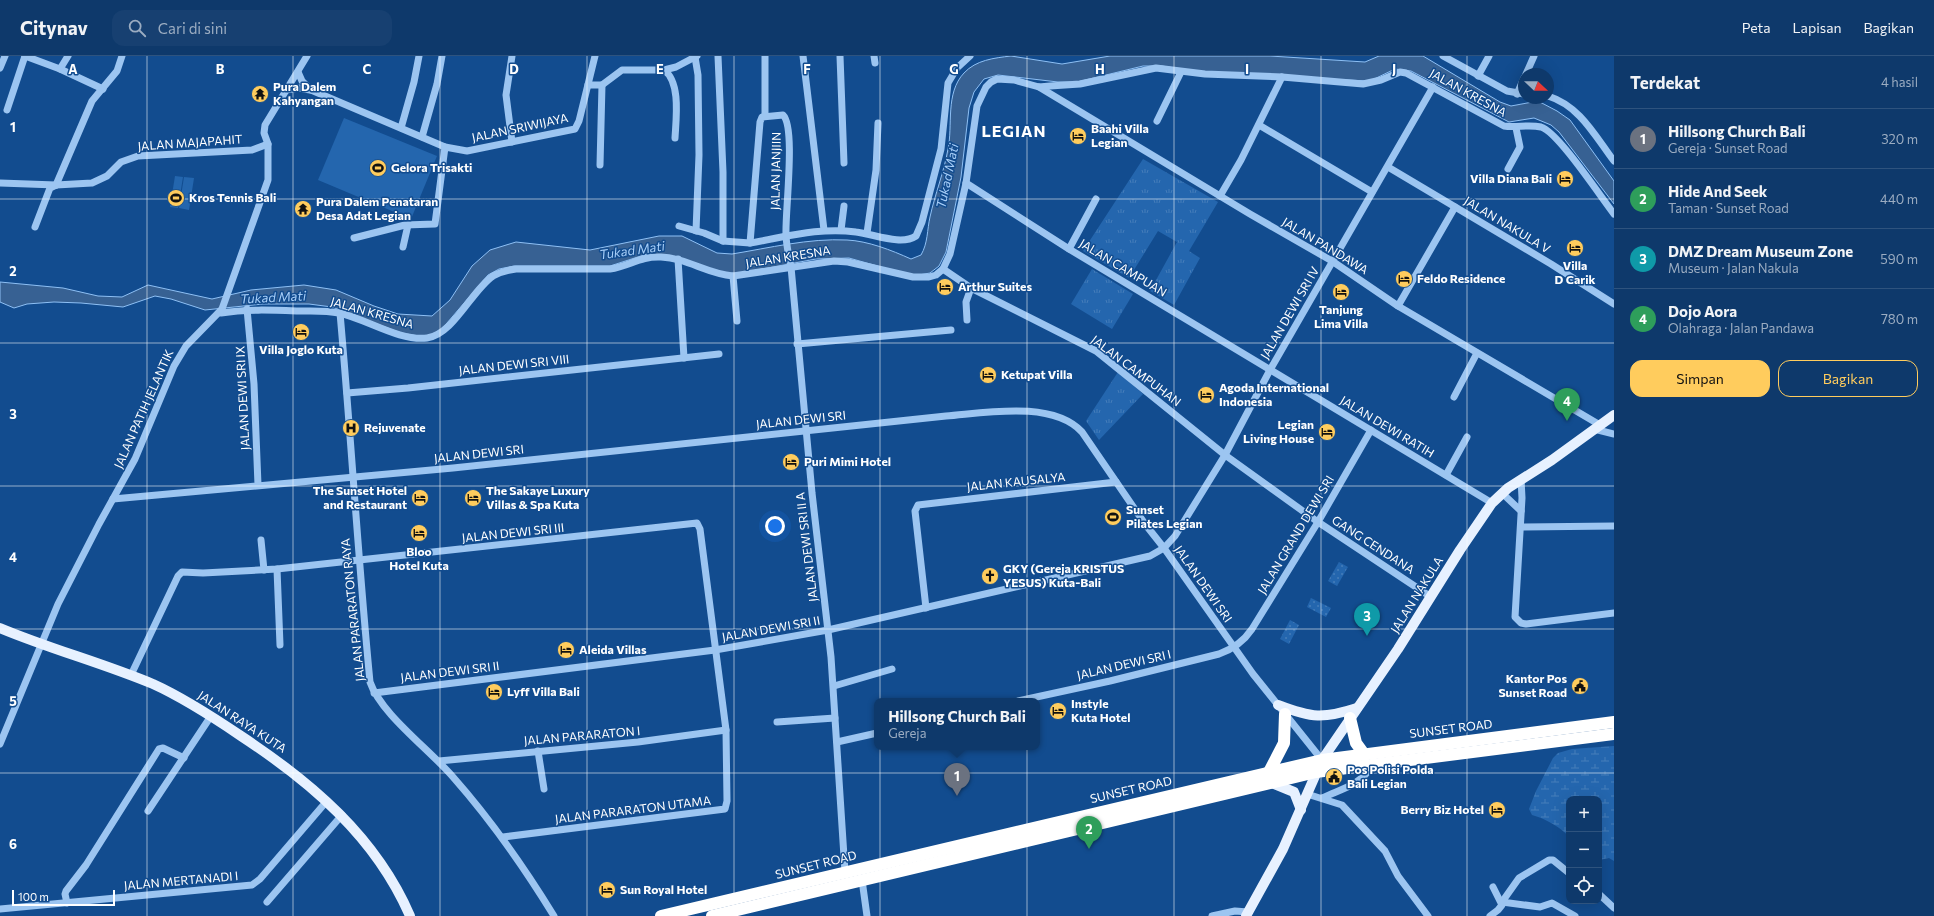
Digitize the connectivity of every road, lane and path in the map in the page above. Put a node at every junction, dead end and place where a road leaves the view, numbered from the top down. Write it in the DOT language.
graph roads {
  1 [pos="5,56"];
  2 [pos="25,56"];
  3 [pos="68,56"];
  4 [pos="122,56"];
  5 [pos="307,56"];
  6 [pos="418,56"];
  7 [pos="442,56"];
  8 [pos="512,56"];
  9 [pos="595,56"];
  10 [pos="718,56"];
  11 [pos="765,56"];
  12 [pos="803,56"];
  13 [pos="840,56"];
  14 [pos="970,56"];
  15 [pos="1443,56"];
  16 [pos="1489,56"];
  17 [pos="1534,56"];
  18 [pos="696,57"];
  19 [pos="0,68"];
  20 [pos="1529,68"];
  21 [pos="60,69"];
  22 [pos="664,70"];
  23 [pos="298,72"];
  24 [pos="1181,72"];
  25 [pos="1478,76"];
  26 [pos="1282,78"];
  27 [pos="602,85"];
  28 [pos="588,86"];
  29 [pos="1039,87"];
  30 [pos="1432,87"];
  31 [pos="103,89"];
  32 [pos="286,90"];
  33 [pos="311,90"];
  34 [pos="1518,94"];
  35 [pos="1554,98"];
  36 [pos="7,110"];
  37 [pos="765,116"];
  38 [pos="1157,120"];
  39 [pos="878,123"];
  40 [pos="1259,125"];
  41 [pos="401,128"];
  42 [pos="1516,128"];
  43 [pos="422,137"];
  44 [pos="675,138"];
  45 [pos="512,142"];
  46 [pos="268,144"];
  47 [pos="445,147"];
  48 [pos="1614,162"];
  49 [pos="844,163"];
  50 [pos="600,165"];
  51 [pos="1388,167"];
  52 [pos="1508,169"];
  53 [pos="0,183"];
  54 [pos="966,183"];
  55 [pos="56,185"];
  56 [pos="1372,192"];
  57 [pos="1220,196"];
  58 [pos="1096,199"];
  59 [pos="844,206"];
  60 [pos="1455,206"];
  61 [pos="1614,214"];
  62 [pos="408,225"];
  63 [pos="678,226"];
  64 [pos="35,227"];
  65 [pos="824,230"];
  66 [pos="841,230"];
  67 [pos="696,231"];
  68 [pos="868,233"];
  69 [pos="786,237"];
  70 [pos="354,238"];
  71 [pos="723,241"];
  72 [pos="750,243"];
  73 [pos="403,247"];
  74 [pos="1069,249"];
  75 [pos="678,259"];
  76 [pos="1332,261"];
  77 [pos="791,266"];
  78 [pos="943,269"];
  79 [pos="733,276"];
  80 [pos="971,288"];
  81 [pos="1614,304"];
  82 [pos="1398,306"];
  83 [pos="247,309"];
  84 [pos="222,311"];
  85 [pos="340,313"];
  86 [pos="966,320"];
  87 [pos="737,321"];
  88 [pos="951,330"];
  89 [pos="798,344"];
  90 [pos="1477,353"];
  91 [pos="719,354"];
  92 [pos="684,358"];
  93 [pos="1270,370"];
  94 [pos="347,393"];
  95 [pos="1454,397"];
  96 [pos="1614,415"];
  97 [pos="1597,427"];
  98 [pos="806,430"];
  99 [pos="1371,430"];
  100 [pos="1614,434"];
  101 [pos="1468,437"];
  102 [pos="1225,455"];
  103 [pos="1446,475"];
  104 [pos="353,476"];
  105 [pos="1521,479"];
  106 [pos="1116,482"];
  107 [pos="258,486"];
  108 [pos="120,489"];
  109 [pos="1502,493"];
  110 [pos="124,498"];
  111 [pos="113,500"];
  112 [pos="1492,503"];
  113 [pos="1522,511"];
  114 [pos="1318,522"];
  115 [pos="1614,526"];
  116 [pos="1521,527"];
  117 [pos="260,540"];
  118 [pos="1164,548"];
  119 [pos="358,560"];
  120 [pos="277,569"];
  121 [pos="264,570"];
  122 [pos="1431,597"];
  123 [pos="926,608"];
  124 [pos="1614,613"];
  125 [pos="0,628"];
  126 [pos="828,630"];
  127 [pos="42,644"];
  128 [pos="280,644"];
  129 [pos="1234,646"];
  130 [pos="715,650"];
  131 [pos="892,669"];
  132 [pos="131,675"];
  133 [pos="834,686"];
  134 [pos="374,693"];
  135 [pos="1032,698"];
  136 [pos="1281,710"];
  137 [pos="1354,713"];
  138 [pos="211,716"];
  139 [pos="835,718"];
  140 [pos="777,722"];
  141 [pos="1614,722"];
  142 [pos="726,730"];
  143 [pos="874,734"];
  144 [pos="1614,734"];
  145 [pos="837,742"];
  146 [pos="0,744"];
  147 [pos="538,751"];
  148 [pos="1364,754"];
  149 [pos="184,758"];
  150 [pos="1322,760"];
  151 [pos="439,761"];
  152 [pos="1372,766"];
  153 [pos="1316,772"];
  154 [pos="1271,777"];
  155 [pos="544,790"];
  156 [pos="1307,794"];
  157 [pos="1322,798"];
  158 [pos="326,802"];
  159 [pos="1301,810"];
  160 [pos="148,811"];
  161 [pos="342,815"];
  162 [pos="503,837"];
  163 [pos="1566,871"];
  164 [pos="845,872"];
  165 [pos="862,880"];
  166 [pos="1493,887"];
  167 [pos="1602,897"];
  168 [pos="266,902"];
  169 [pos="1502,902"];
  170 [pos="67,903"];
  171 [pos="1614,908"];
  172 [pos="0,910"];
  173 [pos="1248,914"];
  174 [pos="410,916"];
  175 [pos="554,916"];
  176 [pos="661,916"];
  177 [pos="712,916"];
  178 [pos="867,916"];
  179 [pos="1212,916"];
  180 [pos="1428,916"];
  181 [pos="1490,916"];
  182 [pos="1575,916"];
  1 -- 19 [label="street"];
  2 -- 21 [label="street"];
  2 -- 36 [label="street"];
  3 -- 21 [label="street"];
  4 -- 31 [label="street"];
  5 -- 23 [label="street, JALAN PATIH JELANTIK"];
  6 -- 41 [label="street"];
  7 -- 43 [label="street"];
  8 -- 45 [label="street"];
  9 -- 28 [label="street, JALAN SRIWIJAYA"];
  10 -- 71 [label="street"];
  11 -- 37 [label="street, JALAN JANJIIN"];
  12 -- 65 [label="street"];
  13 -- 49 [label="street"];
  14 -- 68 [label="street"];
  15 -- 25 [label="street"];
  16 -- 25 [label="street"];
  17 -- 20 [label="street"];
  18 -- 22 [label="street"];
  18 -- 67 [label="street"];
  21 -- 31 [label="street"];
  22 -- 27 [label="street"];
  22 -- 44 [label="street"];
  23 -- 32 [label="street, JALAN PATIH JELANTIK"];
  23 -- 33 [label="street, JALAN SRIWIJAYA"];
  24 -- 26 [label="street, JALAN KRESNA"];
  24 -- 29 [label="street, JALAN KRESNA"];
  24 -- 38 [label="street"];
  25 -- 34 [label="street"];
  26 -- 30 [label="street, JALAN KRESNA"];
  26 -- 40 [label="street"];
  27 -- 28 [label="street"];
  27 -- 50 [label="street"];
  28 -- 45 [label="street, JALAN SRIWIJAYA"];
  29 -- 54 [label="street, JALAN KRESNA"];
  29 -- 57 [label="street, JALAN PANDAWA"];
  30 -- 42 [label="street, JALAN KRESNA"];
  30 -- 51 [label="street, JALAN DEWI SRI IV"];
  31 -- 55 [label="street"];
  32 -- 33 [label="street, JALAN SRIWIJAYA"];
  32 -- 46 [label="street, JALAN PATIH JELANTIK"];
  33 -- 41 [label="street, JALAN SRIWIJAYA"];
  35 -- 48 [label="street"];
  37 -- 69 [label="street, JALAN JANJIIN"];
  37 -- 72 [label="street"];
  39 -- 68 [label="street"];
  40 -- 56 [label="street"];
  40 -- 57 [label="street"];
  41 -- 43 [label="street, JALAN SRIWIJAYA"];
  42 -- 52 [label="street"];
  42 -- 61 [label="street, JALAN KRESNA"];
  43 -- 47 [label="street, JALAN SRIWIJAYA"];
  45 -- 47 [label="street, JALAN SRIWIJAYA"];
  46 -- 55 [label="street, JALAN MAJAPAHIT"];
  46 -- 84 [label="street, JALAN PATIH JELANTIK"];
  47 -- 62 [label="street"];
  51 -- 56 [label="street, JALAN DEWI SRI IV"];
  51 -- 60 [label="street, JALAN NAKULA V"];
  53 -- 55 [label="street, JALAN MAJAPAHIT"];
  54 -- 74 [label="street, JALAN CAMPUAN"];
  54 -- 78 [label="street, JALAN KRESNA"];
  55 -- 64 [label="street"];
  56 -- 76 [label="street, JALAN DEWI SRI IV"];
  57 -- 76 [label="street, JALAN PANDAWA"];
  58 -- 74 [label="street"];
  59 -- 66 [label="street"];
  60 -- 81 [label="street, JALAN NAKULA V"];
  60 -- 82 [label="street"];
  62 -- 70 [label="street"];
  62 -- 73 [label="street"];
  63 -- 67 [label="street"];
  65 -- 66 [label="street"];
  65 -- 69 [label="street"];
  66 -- 68 [label="street"];
  67 -- 71 [label="street"];
  69 -- 72 [label="street"];
  69 -- 77 [label="street, JALAN DEWI SRI II A"];
  71 -- 72 [label="street"];
  74 -- 93 [label="street, JALAN CAMPUAN"];
  75 -- 79 [label="street, JALAN KRESNA"];
  75 -- 85 [label="street, JALAN KRESNA"];
  75 -- 92 [label="street"];
  76 -- 82 [label="street, JALAN PANDAWA"];
  76 -- 93 [label="street, JALAN DEWI SRI IV"];
  77 -- 78 [label="street, JALAN KRESNA"];
  77 -- 79 [label="street, JALAN KRESNA"];
  77 -- 89 [label="street, JALAN DEWI SRI II A"];
  78 -- 80 [label="street, JALAN CAMPUHAN"];
  79 -- 87 [label="street"];
  80 -- 86 [label="street"];
  80 -- 102 [label="street, JALAN CAMPUHAN"];
  82 -- 90 [label="street, JALAN PANDAWA"];
  83 -- 84 [label="street, JALAN KRESNA"];
  83 -- 85 [label="street, JALAN KRESNA"];
  83 -- 107 [label="street, JALAN DEWI SRI IX"];
  84 -- 108 [label="street, JALAN PATIH JELANTIK"];
  85 -- 94 [label="street, JALAN PARARATON RAYA"];
  88 -- 89 [label="street"];
  89 -- 98 [label="street, JALAN DEWI SRI II A"];
  90 -- 95 [label="street"];
  90 -- 97 [label="street, JALAN PANDAWA"];
  91 -- 92 [label="street, JALAN DEWI SRI VIII"];
  92 -- 94 [label="street, JALAN DEWI SRI VIII"];
  93 -- 99 [label="street, JALAN DEWI RATIH"];
  93 -- 102 [label="street, JALAN DEWI SRI IV"];
  94 -- 104 [label="street, JALAN PARARATON RAYA"];
  96 -- 97 [label="main road, JALAN NAKULA"];
  97 -- 100 [label="street, JALAN PANDAWA"];
  97 -- 105 [label="main road, JALAN NAKULA"];
  98 -- 104 [label="street, JALAN DEWI SRI"];
  98 -- 106 [label="street, JALAN DEWI SRI"];
  98 -- 126 [label="street, JALAN DEWI SRI II A"];
  99 -- 103 [label="street, JALAN DEWI RATIH"];
  99 -- 114 [label="street, JALAN GRAND DEWI SRI"];
  101 -- 103 [label="street"];
  102 -- 114 [label="street, GANG CENDANA"];
  102 -- 118 [label="street, JALAN DEWI SRI IV"];
  103 -- 112 [label="street, JALAN DEWI RATIH"];
  104 -- 107 [label="street, JALAN DEWI SRI"];
  104 -- 119 [label="street, JALAN PARARATON RAYA"];
  105 -- 109 [label="main road, JALAN NAKULA"];
  105 -- 113 [label="street"];
  106 -- 118 [label="street, JALAN DEWI SRI"];
  106 -- 123 [label="street, JALAN KAUSALYA"];
  107 -- 110 [label="street, JALAN DEWI SRI"];
  108 -- 110 [label="street"];
  108 -- 111 [label="street, JALAN PATIH JELANTIK"];
  109 -- 112 [label="main road, JALAN NAKULA"];
  109 -- 113 [label="street"];
  110 -- 111 [label="street, JALAN DEWI SRI"];
  111 -- 127 [label="street, JALAN PATIH JELANTIK"];
  112 -- 122 [label="main road, JALAN NAKULA"];
  113 -- 116 [label="street"];
  114 -- 122 [label="street, GANG CENDANA"];
  114 -- 129 [label="street, JALAN GRAND DEWI SRI"];
  115 -- 116 [label="street"];
  116 -- 124 [label="street"];
  117 -- 121 [label="street"];
  118 -- 123 [label="street, JALAN DEWI SRI II"];
  118 -- 129 [label="street, JALAN DEWI SRI"];
  119 -- 120 [label="street, JALAN DEWI SRI III"];
  119 -- 130 [label="street, JALAN DEWI SRI III"];
  119 -- 134 [label="street, JALAN PARARATON RAYA"];
  120 -- 121 [label="street, JALAN DEWI SRI III"];
  120 -- 128 [label="street"];
  121 -- 132 [label="street, JALAN DEWI SRI III"];
  122 -- 137 [label="main road, JALAN NAKULA"];
  123 -- 126 [label="street, JALAN DEWI SRI II"];
  125 -- 127 [label="main road, JALAN RAYA KUTA"];
  126 -- 130 [label="street, JALAN DEWI SRI II"];
  126 -- 133 [label="street, JALAN DEWI SRI II A"];
  127 -- 132 [label="main road, JALAN RAYA KUTA"];
  127 -- 146 [label="street, JALAN PATIH JELANTIK"];
  129 -- 135 [label="street, JALAN DEWI SRI I"];
  129 -- 136 [label="street, JALAN DEWI SRI"];
  130 -- 134 [label="street, JALAN DEWI SRI II"];
  130 -- 142 [label="street, JALAN PARARATON UTAMA"];
  131 -- 133 [label="street"];
  132 -- 138 [label="main road, JALAN RAYA KUTA"];
  133 -- 139 [label="street, JALAN DEWI SRI II A"];
  134 -- 151 [label="street, JALAN PARARATON RAYA"];
  136 -- 137 [label="main road"];
  136 -- 150 [label="street, JALAN DEWI SRI"];
  136 -- 154 [label="highway"];
  137 -- 148 [label="highway"];
  137 -- 150 [label="main road, JALAN NAKULA"];
  138 -- 149 [label="street"];
  138 -- 158 [label="main road, JALAN RAYA KUTA"];
  139 -- 140 [label="street"];
  139 -- 145 [label="street, JALAN DEWI SRI II A"];
  141 -- 148 [label="highway, SUNSET ROAD"];
  142 -- 147 [label="street, JALAN PARARATON I"];
  142 -- 162 [label="street, JALAN PARARATON UTAMA"];
  143 -- 145 [label="street"];
  144 -- 152 [label="highway, SUNSET ROAD"];
  145 -- 164 [label="street, JALAN DEWI SRI II A"];
  147 -- 151 [label="street, JALAN PARARATON I"];
  147 -- 155 [label="street"];
  148 -- 150 [label="highway, SUNSET ROAD"];
  149 -- 160 [label="street"];
  149 -- 170 [label="street"];
  150 -- 153 [label="main road, JALAN NAKULA"];
  150 -- 154 [label="highway, SUNSET ROAD"];
  151 -- 162 [label="street, JALAN PARARATON RAYA"];
  152 -- 153 [label="highway, SUNSET ROAD"];
  152 -- 157 [label="street"];
  153 -- 154 [label="highway, SUNSET ROAD"];
  153 -- 156 [label="main road, JALAN NAKULA"];
  154 -- 159 [label="main road"];
  154 -- 164 [label="highway, SUNSET ROAD"];
  154 -- 165 [label="highway, SUNSET ROAD"];
  156 -- 157 [label="street"];
  156 -- 159 [label="main road, JALAN NAKULA"];
  157 -- 180 [label="street"];
  158 -- 161 [label="main road, JALAN RAYA KUTA"];
  158 -- 170 [label="street, JALAN MERTANADI I"];
  159 -- 173 [label="main road, JALAN NAKULA"];
  161 -- 168 [label="street"];
  161 -- 174 [label="main road, JALAN RAYA KUTA"];
  162 -- 175 [label="street, JALAN PARARATON RAYA"];
  163 -- 169 [label="street"];
  164 -- 176 [label="highway, SUNSET ROAD"];
  165 -- 177 [label="highway, SUNSET ROAD"];
  165 -- 178 [label="street"];
  166 -- 169 [label="street"];
  167 -- 171 [label="street"];
  169 -- 181 [label="street"];
  169 -- 182 [label="street"];
  170 -- 172 [label="street, JALAN MERTANADI I"];
  173 -- 179 [label="street"];
}
